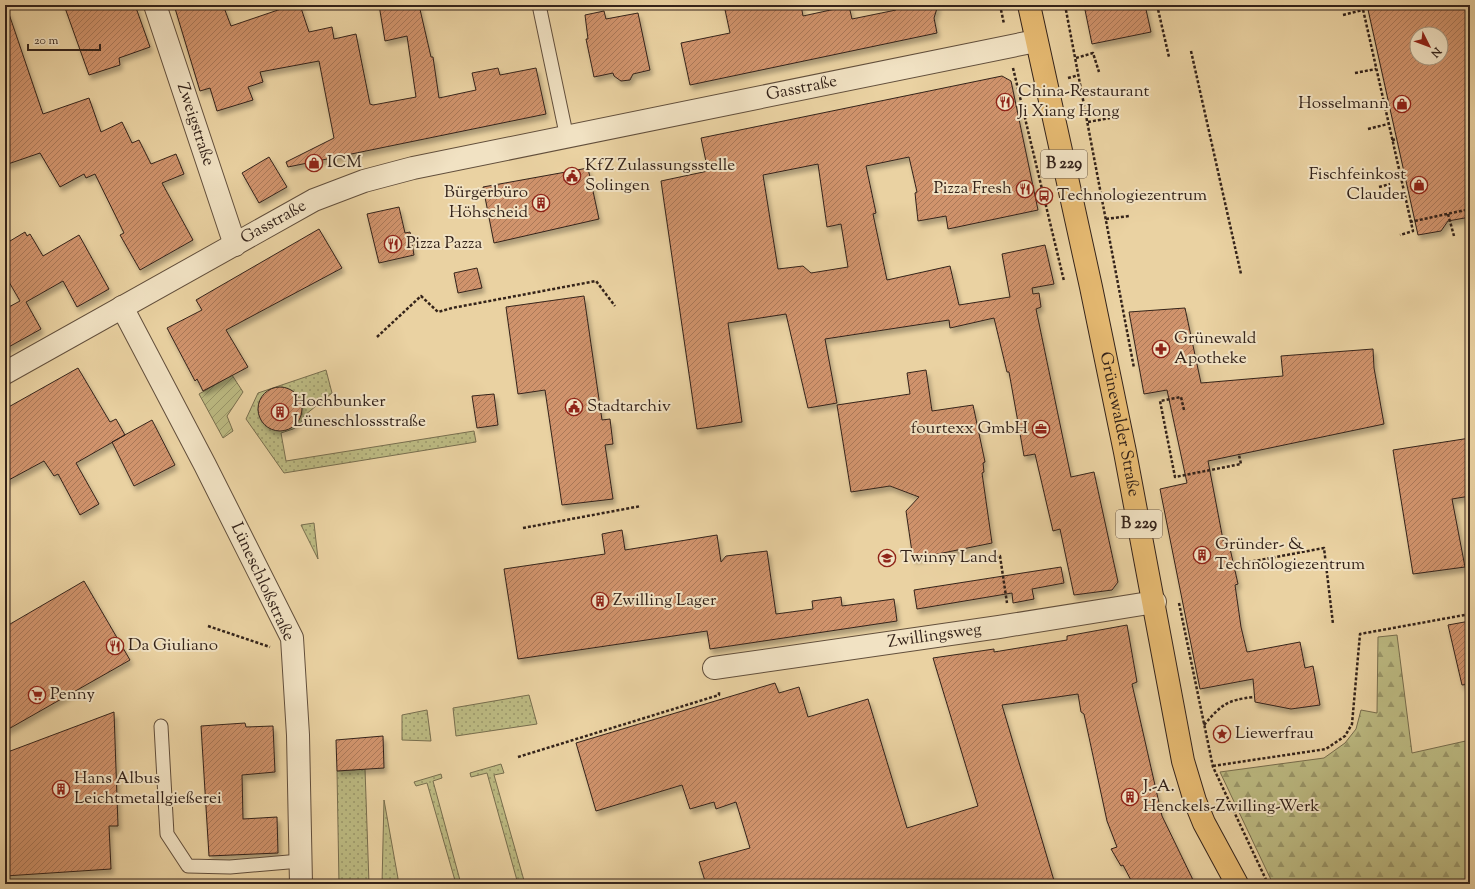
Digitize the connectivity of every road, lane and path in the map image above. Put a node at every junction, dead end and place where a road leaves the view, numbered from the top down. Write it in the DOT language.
graph roads {
  1 [pos="155,5"];
  2 [pos="539,5"];
  3 [pos="1029,5"];
  4 [pos="1065,5"];
  5 [pos="1157,5"];
  6 [pos="1362,5"];
  7 [pos="1363,10"];
  8 [pos="1342,15"];
  9 [pos="1036,41"];
  10 [pos="1008,46"];
  11 [pos="1191,52"];
  12 [pos="1169,57"];
  13 [pos="1076,58"];
  14 [pos="1376,69"];
  15 [pos="1099,72"];
  16 [pos="1355,73"];
  17 [pos="1110,118"];
  18 [pos="1088,122"];
  19 [pos="1388,124"];
  20 [pos="1368,129"];
  21 [pos="567,138"];
  22 [pos="1397,139"];
  23 [pos="1392,140"];
  24 [pos="1390,184"];
  25 [pos="1380,187"];
  26 [pos="1470,209"];
  27 [pos="1448,214"];
  28 [pos="1129,216"];
  29 [pos="1106,219"];
  30 [pos="1410,222"];
  31 [pos="1400,235"];
  32 [pos="1454,236"];
  33 [pos="235,244"];
  34 [pos="1241,274"];
  35 [pos="1064,285"];
  36 [pos="616,306"];
  37 [pos="122,307"];
  38 [pos="378,337"];
  39 [pos="5,373"];
  40 [pos="1135,375"];
  41 [pos="1184,410"];
  42 [pos="1239,455"];
  43 [pos="641,506"];
  44 [pos="523,528"];
  45 [pos="995,557"];
  46 [pos="1233,564"];
  47 [pos="1178,599"];
  48 [pos="1154,602"];
  49 [pos="1470,614"];
  50 [pos="1333,624"];
  51 [pos="208,626"];
  52 [pos="1011,626"];
  53 [pos="264,646"];
  54 [pos="714,668"];
  55 [pos="1254,696"];
  56 [pos="1203,725"];
  57 [pos="161,726"];
  58 [pos="518,757"];
  59 [pos="1213,766"];
  60 [pos="300,861"];
  61 [pos="301,884"];
  62 [pos="1237,884"];
  63 [pos="1268,884"];
  1 -- 33 [label="street, Zweigstraße"];
  2 -- 21 [label="lane"];
  3 -- 9 [label="main road, Grünewalder Straße / B 229"];
  4 -- 13 [label="path"];
  5 -- 12 [label="path"];
  6 -- 7 [label="path"];
  7 -- 8 [label="path"];
  7 -- 14 [label="path"];
  9 -- 10 [label="street, Gasstraße"];
  9 -- 48 [label="main road, Grünewalder Straße / B 229"];
  10 -- 21 [label="street, Gasstraße"];
  10 -- 35 [label="path"];
  11 -- 34 [label="path"];
  13 -- 15 [label="path"];
  13 -- 18 [label="path"];
  14 -- 16 [label="path"];
  14 -- 19 [label="path"];
  17 -- 18 [label="path"];
  18 -- 29 [label="path"];
  19 -- 20 [label="path"];
  19 -- 23 [label="path"];
  21 -- 33 [label="street, Gasstraße"];
  22 -- 23 [label="path"];
  23 -- 30 [label="path"];
  24 -- 25 [label="path"];
  26 -- 27 [label="path"];
  27 -- 30 [label="path"];
  27 -- 32 [label="path"];
  28 -- 29 [label="path"];
  29 -- 40 [label="path"];
  30 -- 31 [label="path"];
  33 -- 37 [label="street, Gasstraße"];
  36 -- 38 [label="path"];
  37 -- 39 [label="street, Gasstraße"];
  37 -- 60 [label="street, Lüneschloßstraße"];
  41 -- 42 [label="path"];
  43 -- 44 [label="path"];
  45 -- 52 [label="path"];
  46 -- 50 [label="path"];
  47 -- 56 [label="path"];
  48 -- 52 [label="street, Zwillingsweg"];
  48 -- 62 [label="main road, Grünewalder Straße / B 229"];
  49 -- 59 [label="path"];
  51 -- 53 [label="path"];
  52 -- 54 [label="street, Zwillingsweg"];
  54 -- 58 [label="path"];
  55 -- 56 [label="path"];
  56 -- 59 [label="path"];
  57 -- 60 [label="lane"];
  59 -- 63 [label="path"];
  60 -- 61 [label="street, Lüneschloßstraße"];
}
